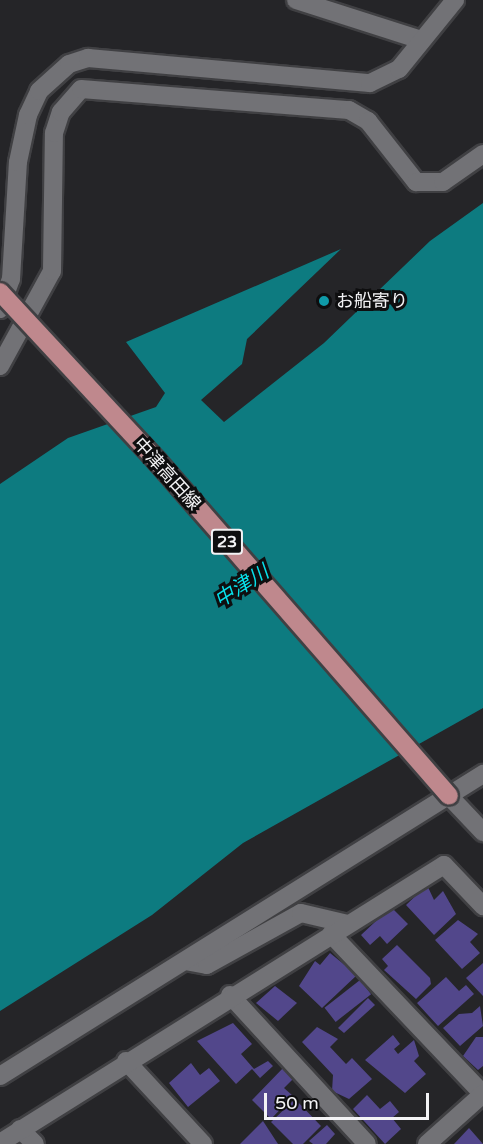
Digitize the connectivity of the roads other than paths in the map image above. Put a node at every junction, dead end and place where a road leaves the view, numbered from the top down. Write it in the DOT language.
graph roads {
  1 [pos="296,0"];
  2 [pos="455,0"];
  3 [pos="421,40"];
  4 [pos="483,154"];
  5 [pos="9,164"];
  6 [pos="0,292"];
  7 [pos="0,309"];
  8 [pos="4,355"];
  9 [pos="483,774"];
  10 [pos="449,796"];
  11 [pos="483,832"];
  12 [pos="483,906"];
  13 [pos="348,924"];
  14 [pos="332,933"];
  15 [pos="185,961"];
  16 [pos="230,995"];
  17 [pos="126,1061"];
  18 [pos="0,1076"];
  19 [pos="483,1094"];
  20 [pos="20,1129"];
  21 [pos="0,1143"];
  22 [pos="35,1144"];
  23 [pos="203,1144"];
  24 [pos="367,1144"];
  25 [pos="428,1144"];
  1 -- 3 [label="street"];
  2 -- 3 [label="street"];
  3 -- 5 [label="street"];
  4 -- 8 [label="street"];
  5 -- 7 [label="street"];
  6 -- 10 [label="main road, 中津高田線 / 23, bridge"];
  9 -- 10 [label="street"];
  10 -- 11 [label="street"];
  10 -- 15 [label="street"];
  12 -- 13 [label="street"];
  13 -- 14 [label="street"];
  13 -- 15 [label="street"];
  14 -- 16 [label="street"];
  14 -- 19 [label="street"];
  15 -- 18 [label="street"];
  16 -- 17 [label="street"];
  16 -- 24 [label="street"];
  17 -- 20 [label="street"];
  17 -- 23 [label="street"];
  19 -- 25 [label="street"];
  20 -- 21 [label="street"];
  20 -- 22 [label="street"];
}
